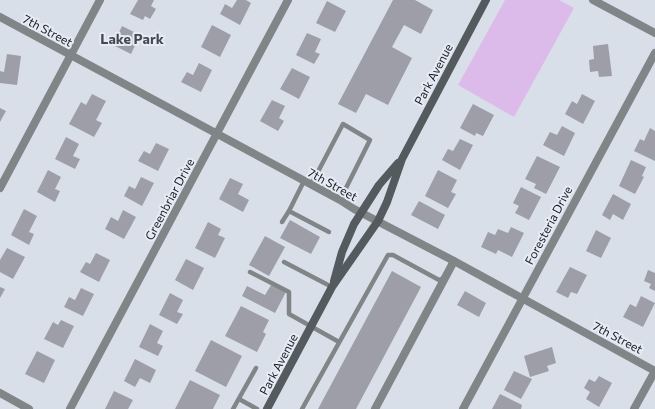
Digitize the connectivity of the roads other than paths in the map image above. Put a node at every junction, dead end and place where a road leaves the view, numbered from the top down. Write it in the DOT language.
graph roads {
  1 [pos="100,0"];
  2 [pos="288,0"];
  3 [pos="486,0"];
  4 [pos="593,0"];
  5 [pos="0,17"];
  6 [pos="655,33"];
  7 [pos="655,53"];
  8 [pos="71,56"];
  9 [pos="217,134"];
  10 [pos="402,159"];
  11 [pos="304,181"];
  12 [pos="312,185"];
  13 [pos="0,188"];
  14 [pos="340,200"];
  15 [pos="288,211"];
  16 [pos="362,212"];
  17 [pos="378,221"];
  18 [pos="282,222"];
  19 [pos="329,232"];
  20 [pos="454,261"];
  21 [pos="284,262"];
  22 [pos="250,272"];
  23 [pos="445,278"];
  24 [pos="332,287"];
  25 [pos="522,299"];
  26 [pos="311,326"];
  27 [pos="339,342"];
  28 [pos="256,368"];
  29 [pos="655,371"];
  30 [pos="0,394"];
  31 [pos="239,399"];
  32 [pos="29,409"];
  33 [pos="70,409"];
  34 [pos="233,409"];
  35 [pos="257,409"];
  36 [pos="267,409"];
  37 [pos="302,409"];
  38 [pos="375,409"];
  39 [pos="463,409"];
  40 [pos="634,409"];
  1 -- 8 [label="street"];
  2 -- 9 [label="street, Greenbriar Drive"];
  3 -- 10 [label="street, Park Avenue"];
  4 -- 6 [label="street"];
  5 -- 8 [label="street, 7th Street"];
  7 -- 25 [label="street, Foresteria Drive"];
  8 -- 9 [label="street, 7th Street"];
  8 -- 13 [label="street"];
  9 -- 11 [label="street, 7th Street"];
  9 -- 33 [label="street, Greenbriar Drive"];
  10 -- 16 [label="street, Park Avenue"];
  10 -- 17 [label="street, Park Avenue"];
  11 -- 12 [label="street, 7th Street"];
  11 -- 15 [label="lane"];
  12 -- 14 [label="street, 7th Street"];
  12 -- 14 [label="lane"];
  14 -- 16 [label="street, 7th Street"];
  15 -- 18 [label="lane"];
  15 -- 19 [label="lane"];
  16 -- 17 [label="street, 7th Street"];
  16 -- 24 [label="street, Park Avenue"];
  17 -- 20 [label="street, 7th Street"];
  17 -- 24 [label="street, Park Avenue"];
  20 -- 23 [label="street"];
  20 -- 25 [label="street, 7th Street"];
  21 -- 24 [label="lane"];
  22 -- 26 [label="lane"];
  23 -- 27 [label="lane"];
  23 -- 38 [label="street"];
  24 -- 26 [label="street, Park Avenue"];
  25 -- 29 [label="street, 7th Street"];
  25 -- 39 [label="street, Foresteria Drive"];
  26 -- 27 [label="lane"];
  26 -- 36 [label="street, Park Avenue"];
  27 -- 37 [label="lane"];
  28 -- 31 [label="lane"];
  29 -- 40 [label="street"];
  30 -- 32 [label="street"];
  31 -- 34 [label="lane"];
  31 -- 35 [label="lane"];
}
